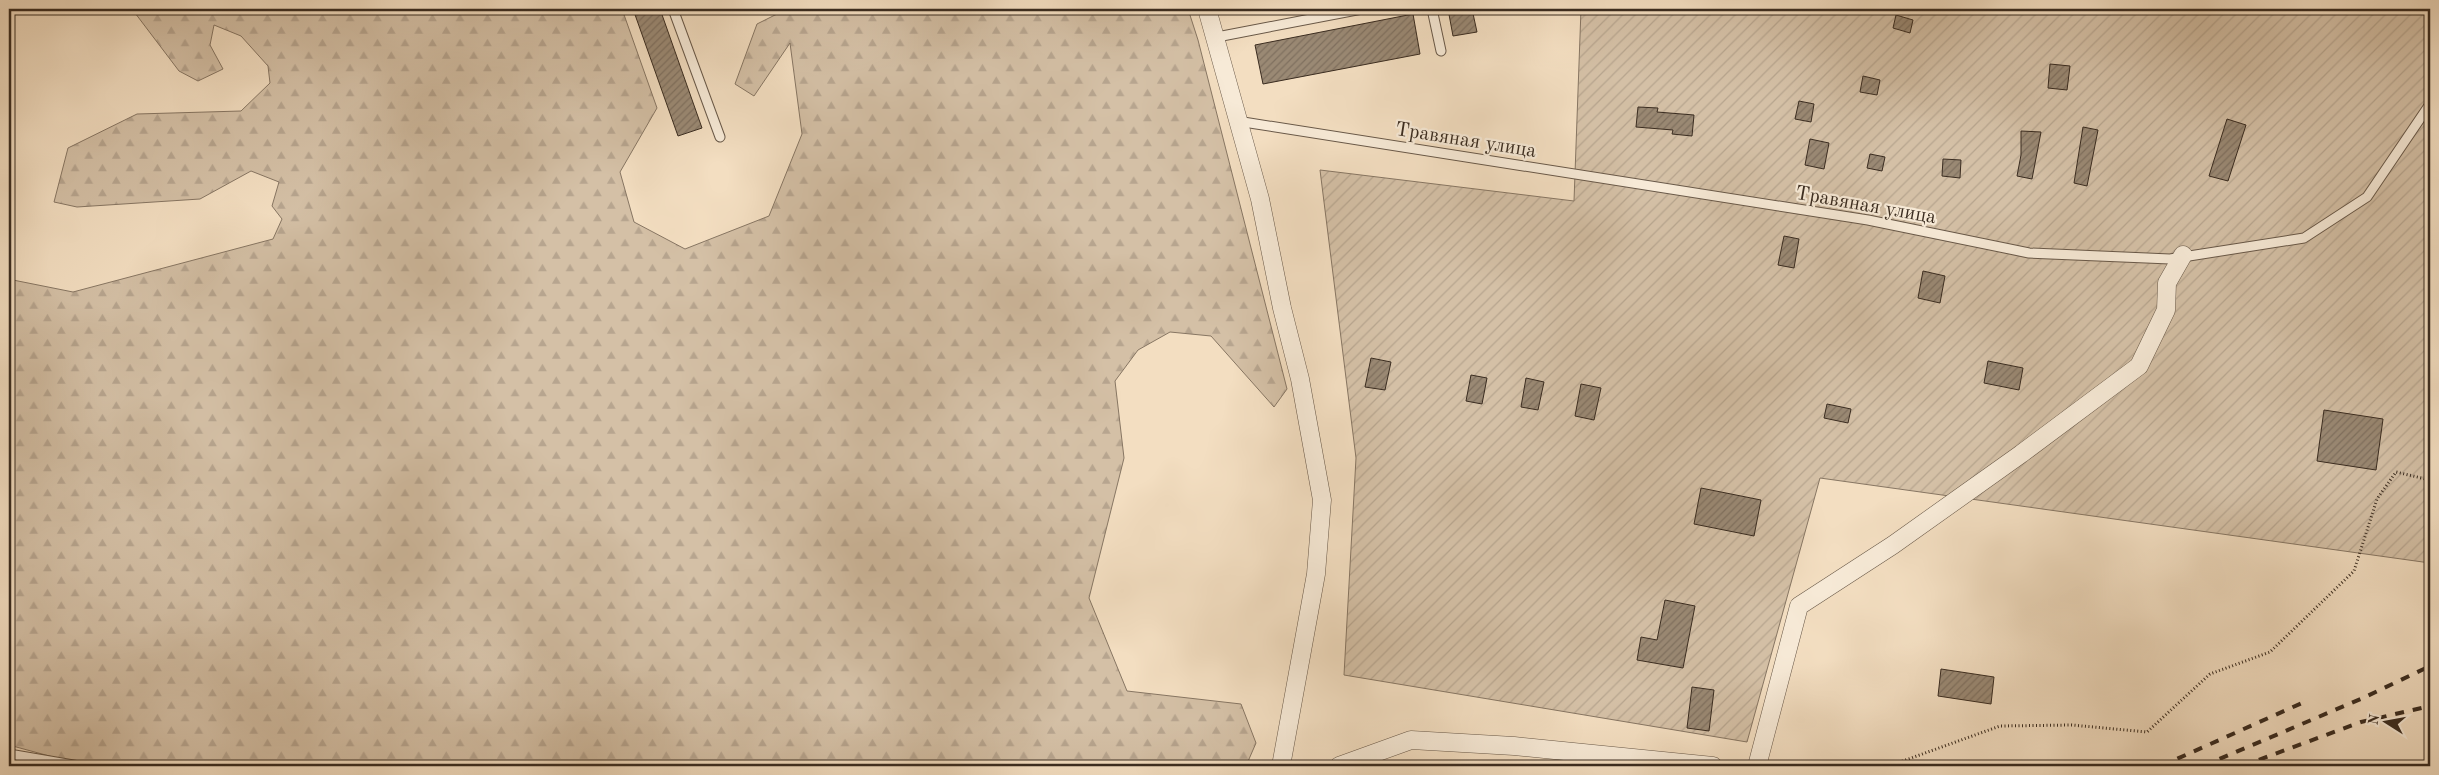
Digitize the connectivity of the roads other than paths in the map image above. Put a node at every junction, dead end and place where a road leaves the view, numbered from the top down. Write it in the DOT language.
graph roads {
  1 [pos="673,9"];
  2 [pos="1207,9"];
  3 [pos="1362,9"];
  4 [pos="1432,9"];
  5 [pos="1216,36"];
  6 [pos="1441,51"];
  7 [pos="2430,104"];
  8 [pos="1237,121"];
  9 [pos="720,137"];
  10 [pos="2182,256"];
  11 [pos="9,754"];
  12 [pos="79,766"];
  13 [pos="1280,766"];
  14 [pos="1339,766"];
  15 [pos="1713,766"];
  16 [pos="1757,766"];
  1 -- 9 [label="lane"];
  2 -- 5 [label="street"];
  3 -- 5 [label="lane"];
  4 -- 6 [label="lane"];
  5 -- 8 [label="street"];
  7 -- 10 [label="lane, Травяная улица"];
  8 -- 10 [label="lane, Травяная улица"];
  8 -- 13 [label="street"];
  10 -- 16 [label="street"];
  11 -- 12 [label="lane"];
  14 -- 15 [label="street"];
}
